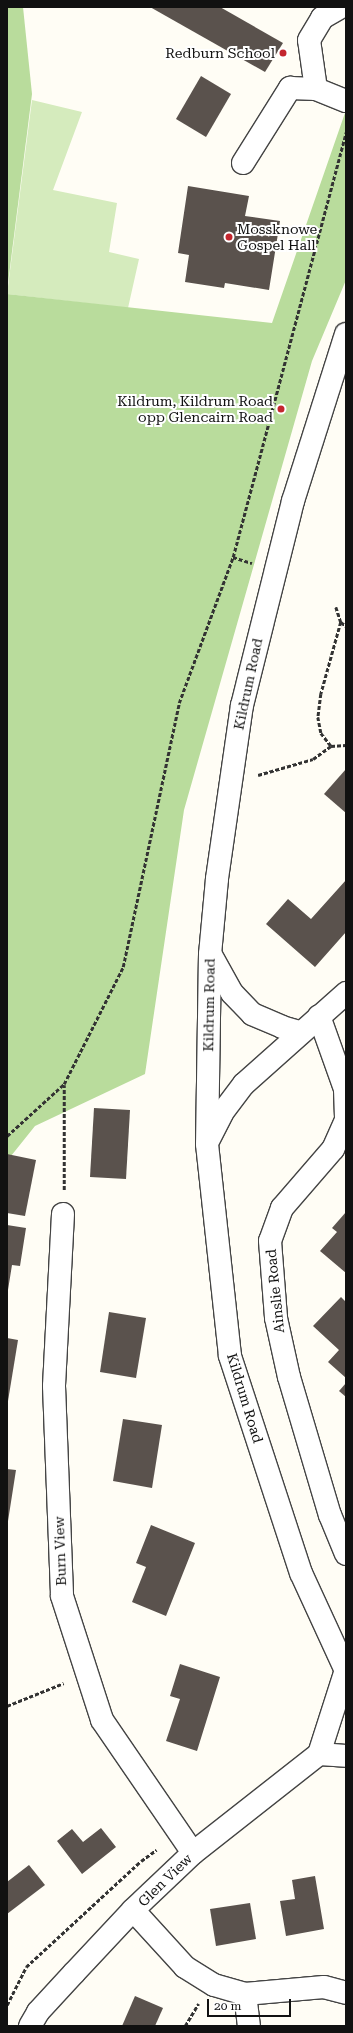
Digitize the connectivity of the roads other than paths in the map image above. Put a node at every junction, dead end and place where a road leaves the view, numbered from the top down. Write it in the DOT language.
graph roads {
  1 [pos="341,7"];
  2 [pos="316,89"];
  3 [pos="346,101"];
  4 [pos="243,163"];
  5 [pos="346,334"];
  6 [pos="210,954"];
  7 [pos="346,993"];
  8 [pos="319,1016"];
  9 [pos="300,1032"];
  10 [pos="207,1144"];
  11 [pos="63,1214"];
  12 [pos="338,1514"];
  13 [pos="346,1554"];
  14 [pos="346,1670"];
  15 [pos="319,1754"];
  16 [pos="346,1756"];
  17 [pos="193,1853"];
  18 [pos="133,1910"];
  19 [pos="346,1993"];
  20 [pos="245,1994"];
  21 [pos="30,2026"];
  22 [pos="249,2026"];
  1 -- 2 [label="street"];
  2 -- 3 [label="street"];
  2 -- 4 [label="street"];
  5 -- 6 [label="street, Kildrum Road"];
  6 -- 9 [label="street"];
  6 -- 10 [label="street, Kildrum Road"];
  7 -- 8 [label="street"];
  8 -- 9 [label="street"];
  8 -- 12 [label="street, Ainslie Road"];
  9 -- 10 [label="street"];
  10 -- 14 [label="street, Kildrum Road"];
  11 -- 17 [label="street, Burn View"];
  12 -- 13 [label="street, Ainslie Road"];
  14 -- 15 [label="street"];
  15 -- 16 [label="street"];
  15 -- 17 [label="street, Glen View"];
  17 -- 18 [label="street, Glen View"];
  18 -- 20 [label="street"];
  18 -- 21 [label="street, Glen View"];
  19 -- 20 [label="street"];
  20 -- 22 [label="street"];
}
